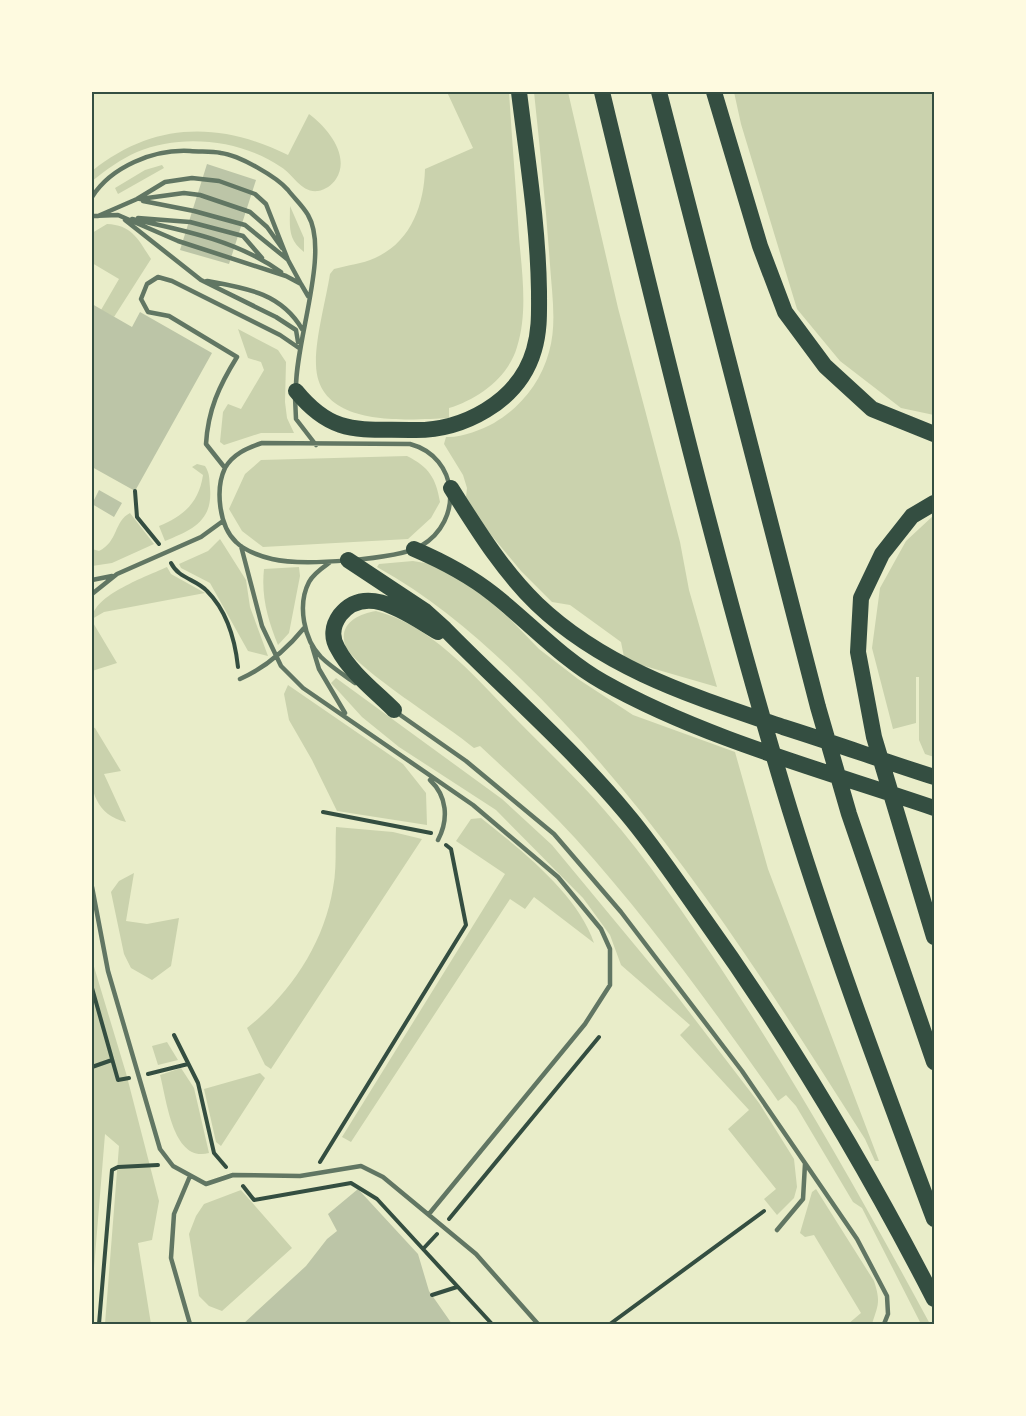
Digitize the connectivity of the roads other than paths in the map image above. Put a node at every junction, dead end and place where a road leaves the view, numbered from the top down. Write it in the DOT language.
graph roads {
  1 [pos="519,92"];
  2 [pos="602,92"];
  3 [pos="659,92"];
  4 [pos="714,92"];
  5 [pos="92,198"];
  6 [pos="137,200"];
  7 [pos="119,215"];
  8 [pos="92,216"];
  9 [pos="98,216"];
  10 [pos="285,252"];
  11 [pos="265,260"];
  12 [pos="288,260"];
  13 [pos="286,276"];
  14 [pos="201,280"];
  15 [pos="301,284"];
  16 [pos="309,302"];
  17 [pos="302,329"];
  18 [pos="298,348"];
  19 [pos="296,391"];
  20 [pos="934,434"];
  21 [pos="316,444"];
  22 [pos="225,468"];
  23 [pos="451,488"];
  24 [pos="934,503"];
  25 [pos="223,521"];
  26 [pos="242,546"];
  27 [pos="414,549"];
  28 [pos="348,560"];
  29 [pos="329,563"];
  30 [pos="117,574"];
  31 [pos="92,580"];
  32 [pos="92,594"];
  33 [pos="305,627"];
  34 [pos="310,641"];
  35 [pos="468,653"];
  36 [pos="276,657"];
  37 [pos="240,679"];
  38 [pos="394,710"];
  39 [pos="347,716"];
  40 [pos="421,771"];
  41 [pos="934,777"];
  42 [pos="934,808"];
  43 [pos="438,840"];
  44 [pos="92,887"];
  45 [pos="934,937"];
  46 [pos="934,1062"];
  47 [pos="805,1161"];
  48 [pos="190,1176"];
  49 [pos="429,1214"];
  50 [pos="934,1219"];
  51 [pos="777,1230"];
  52 [pos="934,1299"];
  53 [pos="190,1324"];
  54 [pos="538,1324"];
  55 [pos="884,1324"];
  1 -- 19 [label="highway"];
  2 -- 50 [label="highway"];
  3 -- 46 [label="highway"];
  4 -- 20 [label="highway"];
  5 -- 16 [label="lane"];
  6 -- 9 [label="lane"];
  6 -- 10 [label="lane"];
  6 -- 10 [label="lane"];
  6 -- 12 [label="lane"];
  7 -- 9 [label="lane"];
  7 -- 11 [label="lane"];
  7 -- 11 [label="lane"];
  7 -- 13 [label="lane"];
  7 -- 14 [label="lane"];
  8 -- 9 [label="lane"];
  10 -- 12 [label="lane"];
  11 -- 13 [label="lane"];
  12 -- 15 [label="lane"];
  13 -- 15 [label="lane"];
  14 -- 17 [label="lane"];
  14 -- 18 [label="lane"];
  15 -- 16 [label="lane"];
  16 -- 17 [label="lane"];
  17 -- 18 [label="lane"];
  18 -- 19 [label="lane"];
  18 -- 22 [label="lane"];
  19 -- 21 [label="lane"];
  21 -- 22 [label="lane"];
  21 -- 23 [label="lane"];
  22 -- 25 [label="lane"];
  23 -- 27 [label="lane"];
  23 -- 41 [label="highway"];
  24 -- 45 [label="highway"];
  25 -- 26 [label="lane"];
  25 -- 30 [label="lane"];
  26 -- 29 [label="lane"];
  26 -- 36 [label="lane"];
  27 -- 28 [label="lane"];
  27 -- 42 [label="highway"];
  28 -- 29 [label="lane"];
  28 -- 35 [label="highway"];
  29 -- 33 [label="lane"];
  30 -- 31 [label="lane"];
  30 -- 32 [label="lane"];
  33 -- 34 [label="lane"];
  33 -- 36 [label="lane"];
  34 -- 38 [label="lane"];
  34 -- 39 [label="lane"];
  35 -- 38 [label="highway"];
  35 -- 52 [label="highway"];
  36 -- 37 [label="lane"];
  36 -- 39 [label="lane"];
  38 -- 47 [label="lane"];
  39 -- 40 [label="lane"];
  40 -- 43 [label="lane"];
  40 -- 49 [label="lane"];
  44 -- 48 [label="lane"];
  47 -- 51 [label="lane"];
  47 -- 55 [label="lane"];
  48 -- 49 [label="lane"];
  48 -- 53 [label="lane"];
  49 -- 54 [label="lane"];
}
